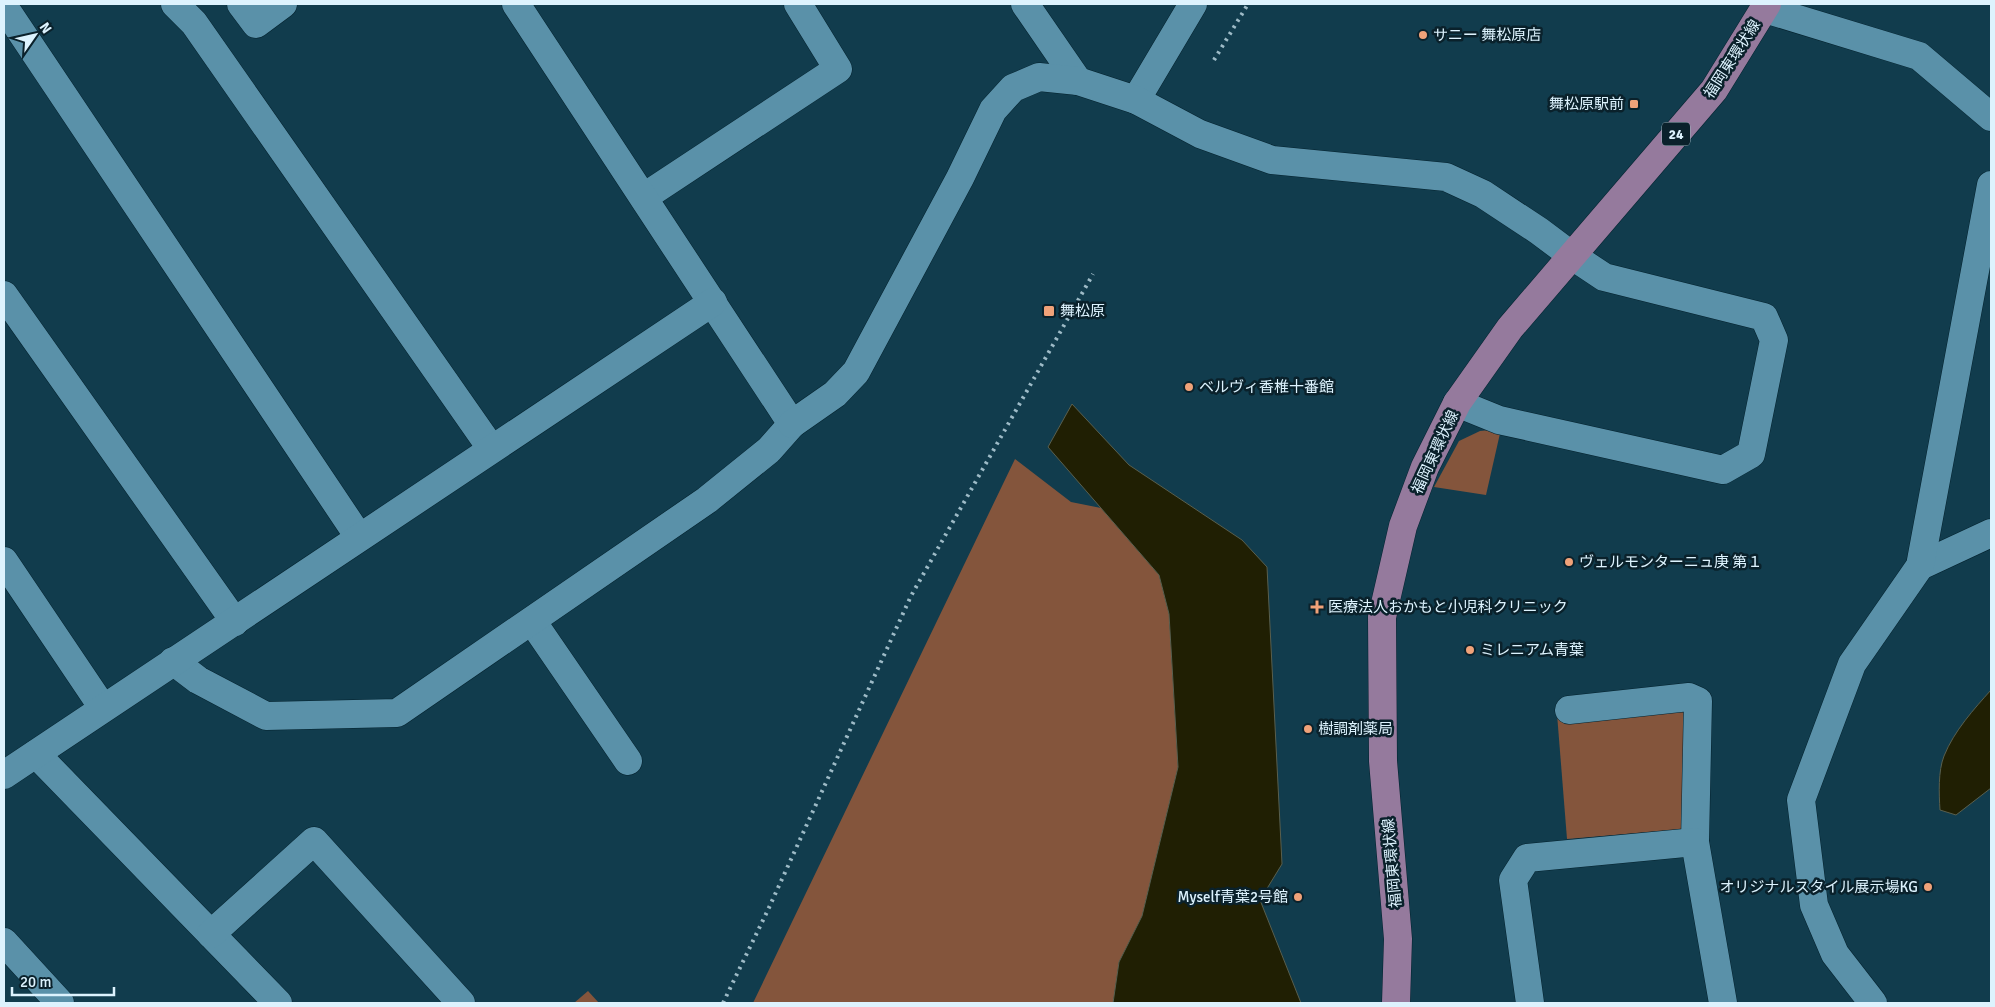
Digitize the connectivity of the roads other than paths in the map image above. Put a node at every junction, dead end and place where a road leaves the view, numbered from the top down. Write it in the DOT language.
graph roads {
  1 [pos="175,4"];
  2 [pos="242,4"];
  3 [pos="283,4"];
  4 [pos="516,4"];
  5 [pos="798,4"];
  6 [pos="1025,4"];
  7 [pos="1193,4"];
  8 [pos="1766,6"];
  9 [pos="12,11"];
  10 [pos="1078,81"];
  11 [pos="1136,100"];
  12 [pos="1991,117"];
  13 [pos="1991,185"];
  14 [pos="644,197"];
  15 [pos="1571,255"];
  16 [pos="4,295"];
  17 [pos="713,302"];
  18 [pos="1457,404"];
  19 [pos="792,424"];
  20 [pos="491,448"];
  21 [pos="1991,533"];
  22 [pos="359,537"];
  23 [pos="4,561"];
  24 [pos="1920,566"];
  25 [pos="532,621"];
  26 [pos="235,622"];
  27 [pos="173,661"];
  28 [pos="102,708"];
  29 [pos="1569,710"];
  30 [pos="36,754"];
  31 [pos="628,761"];
  32 [pos="4,775"];
  33 [pos="1695,842"];
  34 [pos="211,934"];
  35 [pos="4,942"];
  36 [pos="60,1003"];
  37 [pos="278,1003"];
  38 [pos="461,1003"];
  39 [pos="1396,1003"];
  40 [pos="1530,1003"];
  41 [pos="1723,1003"];
  42 [pos="1873,1003"];
  1 -- 20 [label="street"];
  2 -- 3 [label="street"];
  4 -- 14 [label="street"];
  5 -- 14 [label="street"];
  6 -- 10 [label="street"];
  7 -- 11 [label="street"];
  8 -- 12 [label="street"];
  8 -- 15 [label="main road, 福岡東環状線 / 24"];
  9 -- 22 [label="street"];
  10 -- 11 [label="street"];
  10 -- 19 [label="street"];
  11 -- 15 [label="street"];
  13 -- 24 [label="street"];
  14 -- 17 [label="street"];
  15 -- 18 [label="main road, 福岡東環状線 / 24"];
  15 -- 18 [label="street"];
  16 -- 26 [label="street"];
  17 -- 19 [label="street"];
  17 -- 20 [label="street"];
  18 -- 39 [label="main road, 福岡東環状線 / 24"];
  19 -- 25 [label="street"];
  20 -- 22 [label="street"];
  21 -- 24 [label="street"];
  22 -- 26 [label="street"];
  23 -- 28 [label="street"];
  24 -- 42 [label="street"];
  25 -- 27 [label="street"];
  25 -- 31 [label="street"];
  26 -- 27 [label="street"];
  27 -- 28 [label="street"];
  28 -- 30 [label="street"];
  29 -- 33 [label="street"];
  30 -- 32 [label="street"];
  30 -- 34 [label="street"];
  33 -- 40 [label="street"];
  33 -- 41 [label="street"];
  34 -- 37 [label="street"];
  34 -- 38 [label="street"];
  35 -- 36 [label="street"];
}
